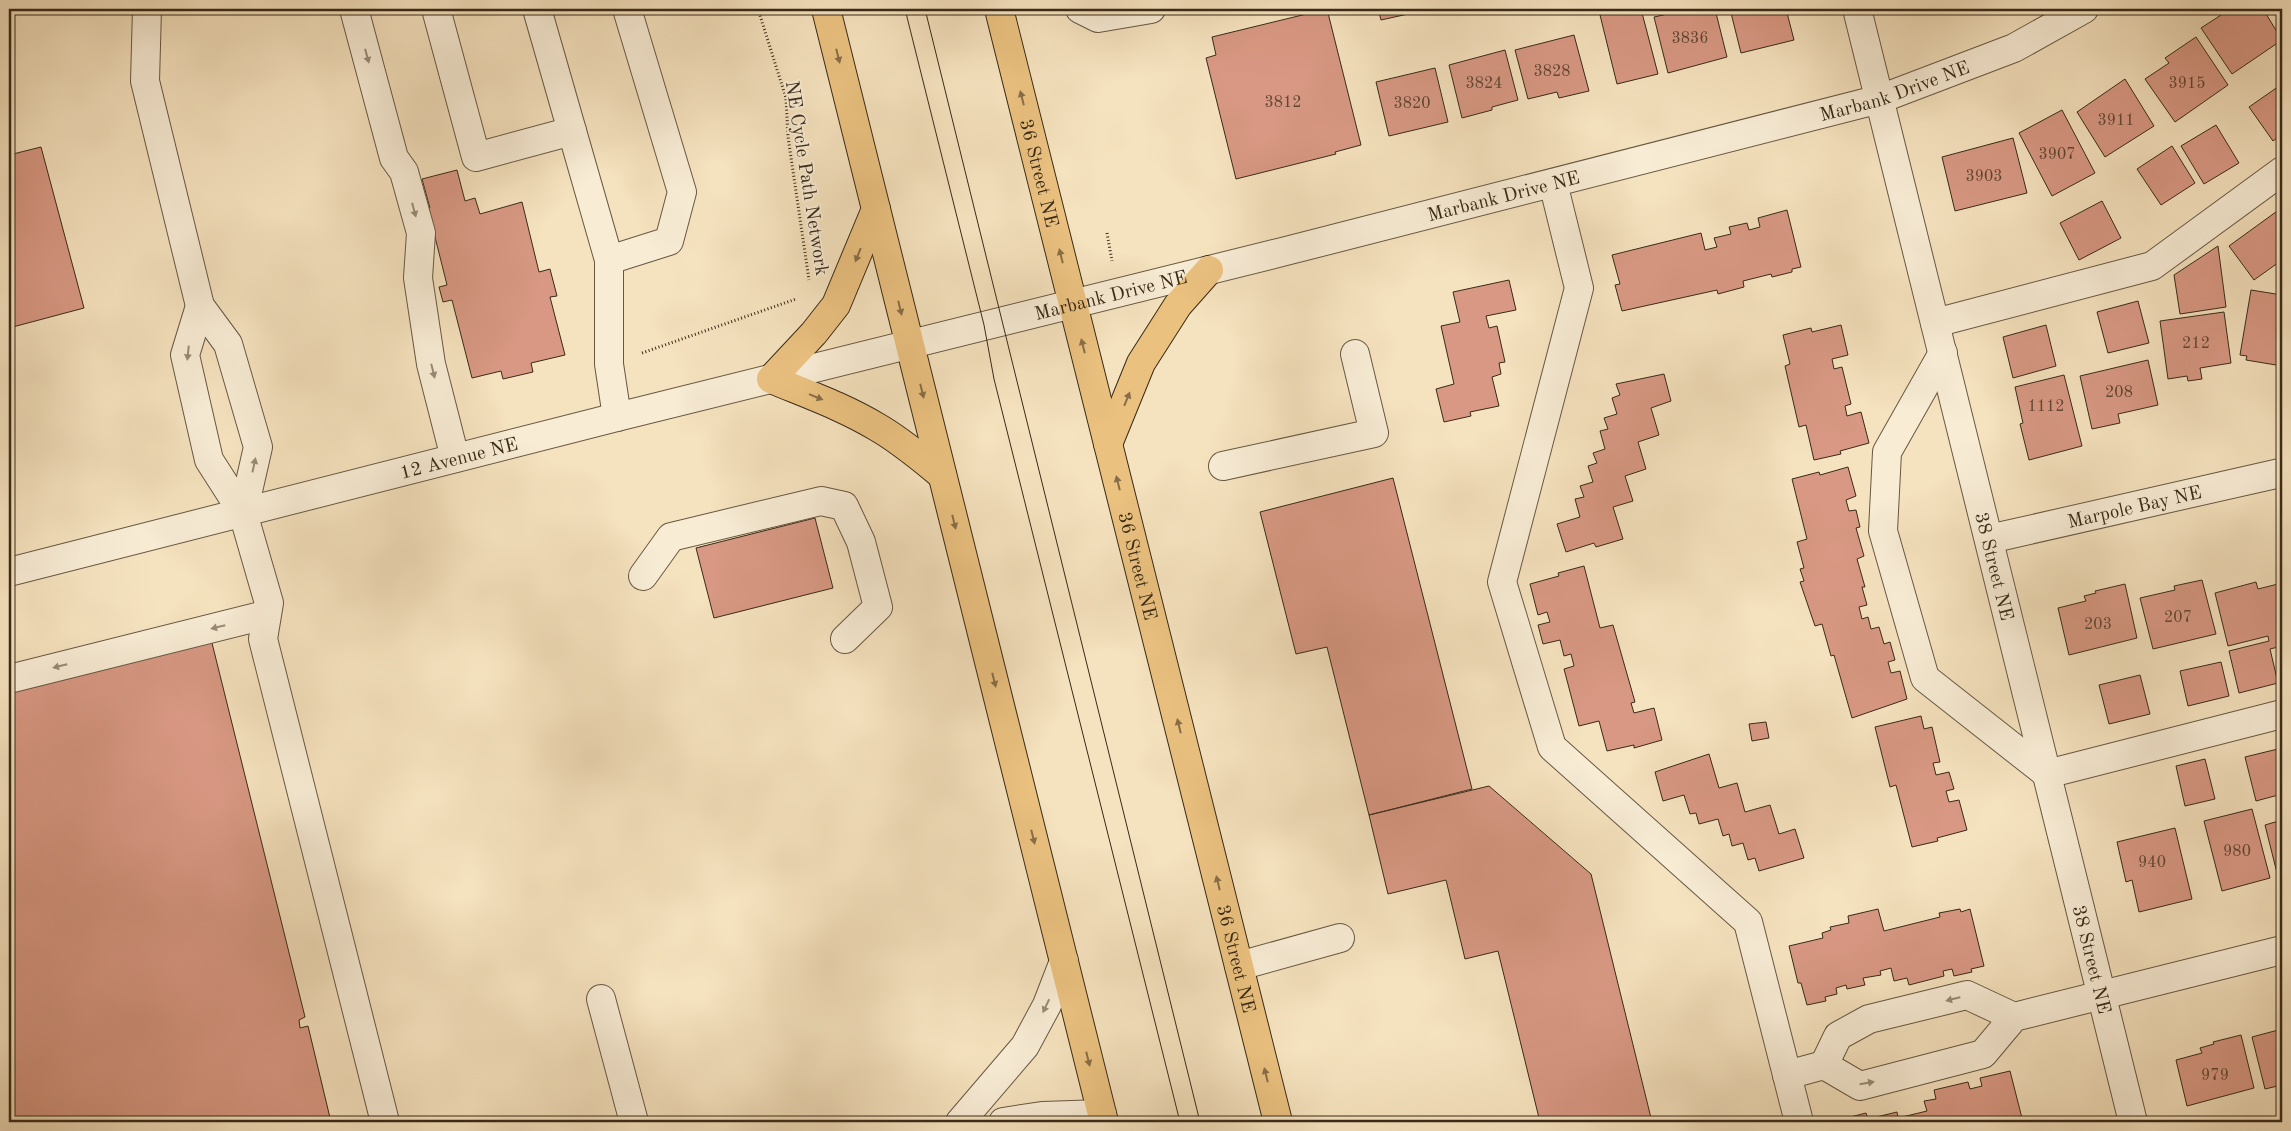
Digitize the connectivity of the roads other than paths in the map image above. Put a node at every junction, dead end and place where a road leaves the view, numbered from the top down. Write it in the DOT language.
graph roads {
  1 [pos="147,9"];
  2 [pos="354,9"];
  3 [pos="436,9"];
  4 [pos="537,9"];
  5 [pos="627,9"];
  6 [pos="826,9"];
  7 [pos="999,9"];
  8 [pos="1080,9"];
  9 [pos="1151,9"];
  10 [pos="1857,9"];
  11 [pos="2084,9"];
  12 [pos="1880,99"];
  13 [pos="572,131"];
  14 [pos="2282,171"];
  15 [pos="1553,183"];
  16 [pos="876,210"];
  17 [pos="609,260"];
  18 [pos="1209,270"];
  19 [pos="1073,303"];
  20 [pos="200,306"];
  21 [pos="1935,323"];
  22 [pos="910,344"];
  23 [pos="1943,353"];
  24 [pos="1355,354"];
  25 [pos="771,379"];
  26 [pos="617,417"];
  27 [pos="1108,444"];
  28 [pos="456,458"];
  29 [pos="1224,466"];
  30 [pos="2280,473"];
  31 [pos="942,474"];
  32 [pos="243,513"];
  33 [pos="1989,540"];
  34 [pos="9,572"];
  35 [pos="643,576"];
  36 [pos="265,615"];
  37 [pos="845,639"];
  38 [pos="9,679"];
  39 [pos="2282,714"];
  40 [pos="2047,774"];
  41 [pos="1340,938"];
  42 [pos="2282,950"];
  43 [pos="1064,961"];
  44 [pos="1239,966"];
  45 [pos="2102,995"];
  46 [pos="600,999"];
  47 [pos="2014,1017"];
  48 [pos="1824,1065"];
  49 [pos="1787,1075"];
  50 [pos="1103,1118"];
  51 [pos="385,1122"];
  52 [pos="634,1122"];
  53 [pos="960,1122"];
  54 [pos="1003,1122"];
  55 [pos="1278,1122"];
  56 [pos="1799,1122"];
  57 [pos="2133,1122"];
  1 -- 20 [label="street"];
  2 -- 28 [label="street, one-way"];
  3 -- 13 [label="street"];
  4 -- 13 [label="street"];
  5 -- 17 [label="street"];
  6 -- 16 [label="main road, one-way"];
  19 -- 7 [label="main road, 36 Street NE, one-way"];
  8 -- 9 [label="street"];
  10 -- 12 [label="street, 38 Street NE"];
  11 -- 12 [label="street, Marbank Drive NE"];
  12 -- 15 [label="street, Marbank Drive NE"];
  12 -- 21 [label="street, 38 Street NE"];
  13 -- 17 [label="street"];
  14 -- 21 [label="street"];
  15 -- 18 [label="street, Marbank Drive NE"];
  15 -- 49 [label="street"];
  16 -- 22 [label="main road, one-way"];
  16 -- 25 [label="main road, one-way"];
  17 -- 26 [label="street"];
  18 -- 19 [label="street, Marbank Drive NE"];
  27 -- 18 [label="main road, one-way"];
  19 -- 22 [label="street, Marbank Drive NE"];
  27 -- 19 [label="main road, 36 Street NE, one-way"];
  20 -- 32 [label="street, one-way"];
  32 -- 20 [label="street, one-way"];
  21 -- 23 [label="street, 38 Street NE"];
  22 -- 25 [label="street, 12 Avenue NE"];
  22 -- 31 [label="main road, one-way"];
  23 -- 33 [label="street, 38 Street NE"];
  23 -- 40 [label="street"];
  24 -- 29 [label="street"];
  25 -- 26 [label="street, 12 Avenue NE"];
  25 -- 31 [label="main road, one-way"];
  26 -- 28 [label="street, 12 Avenue NE"];
  44 -- 27 [label="main road, 36 Street NE, one-way"];
  28 -- 32 [label="street, 12 Avenue NE"];
  30 -- 33 [label="street, Marpole Bay NE"];
  31 -- 43 [label="main road, one-way"];
  32 -- 34 [label="street, 12 Avenue NE"];
  32 -- 36 [label="street"];
  33 -- 40 [label="street, 38 Street NE"];
  35 -- 37 [label="street"];
  36 -- 38 [label="street, one-way"];
  36 -- 51 [label="street"];
  39 -- 40 [label="street"];
  40 -- 45 [label="street, 38 Street NE"];
  41 -- 44 [label="street"];
  42 -- 45 [label="street"];
  43 -- 50 [label="main road, one-way"];
  43 -- 53 [label="street, one-way"];
  55 -- 44 [label="main road, 36 Street NE, one-way"];
  45 -- 47 [label="street"];
  45 -- 57 [label="street, 38 Street NE"];
  46 -- 52 [label="street"];
  48 -- 47 [label="street, one-way"];
  47 -- 48 [label="street, one-way"];
  48 -- 49 [label="street"];
  49 -- 56 [label="street"];
  50 -- 54 [label="street"];
}
